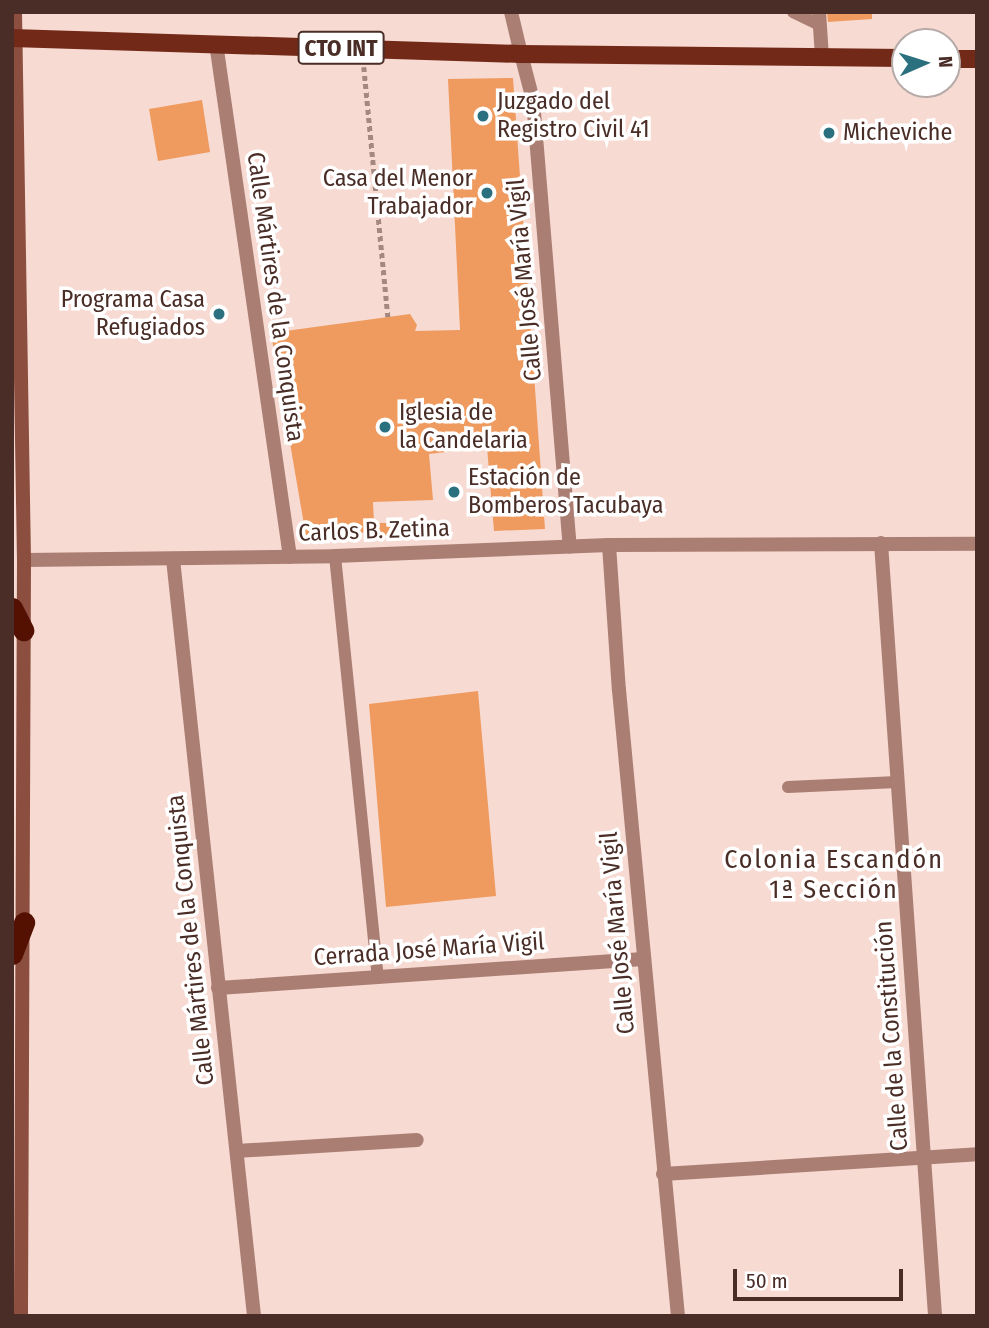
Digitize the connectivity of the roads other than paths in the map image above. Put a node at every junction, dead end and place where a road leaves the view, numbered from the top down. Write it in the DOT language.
graph roads {
  1 [pos="15,12"];
  2 [pos="511,12"];
  3 [pos="793,12"];
  4 [pos="820,19"];
  5 [pos="13,39"];
  6 [pos="216,43"];
  7 [pos="522,54"];
  8 [pos="822,57"];
  9 [pos="891,58"];
  10 [pos="881,543"];
  11 [pos="977,544"];
  12 [pos="609,545"];
  13 [pos="570,546"];
  14 [pos="335,556"];
  15 [pos="290,557"];
  16 [pos="173,559"];
  17 [pos="24,560"];
  18 [pos="12,608"];
  19 [pos="23,629"];
  20 [pos="897,782"];
  21 [pos="788,787"];
  22 [pos="24,922"];
  23 [pos="12,954"];
  24 [pos="643,958"];
  25 [pos="378,976"];
  26 [pos="218,988"];
  27 [pos="416,1140"];
  28 [pos="237,1151"];
  29 [pos="977,1154"];
  30 [pos="923,1157"];
  31 [pos="663,1174"];
  32 [pos="21,1316"];
  33 [pos="254,1316"];
  34 [pos="678,1316"];
  35 [pos="935,1316"];
  1 -- 5 [label="main road"];
  2 -- 7 [label="street, Calle José María Vigil"];
  3 -- 4 [label="lane"];
  4 -- 8 [label="street"];
  5 -- 6 [label="main road, CTO INT"];
  5 -- 17 [label="main road"];
  6 -- 7 [label="main road, CTO INT"];
  6 -- 15 [label="street, Calle Mártires de la Conquista"];
  7 -- 8 [label="main road, CTO INT"];
  7 -- 13 [label="street, Calle José María Vigil"];
  8 -- 9 [label="main road, CTO INT"];
  10 -- 11 [label="street, Carlos B. Zetina"];
  10 -- 12 [label="street, Carlos B. Zetina"];
  10 -- 20 [label="street, Calle de la Constitución"];
  12 -- 13 [label="street, Carlos B. Zetina"];
  12 -- 24 [label="street, Calle José María Vigil"];
  13 -- 14 [label="street, Carlos B. Zetina"];
  14 -- 15 [label="street, Carlos B. Zetina"];
  14 -- 25 [label="lane"];
  15 -- 16 [label="street, Carlos B. Zetina"];
  16 -- 17 [label="street, Carlos B. Zetina"];
  16 -- 26 [label="street, Calle Mártires de la Conquista"];
  17 -- 19 [label="main road"];
  18 -- 19 [label="highway"];
  19 -- 22 [label="main road"];
  20 -- 21 [label="lane"];
  20 -- 30 [label="street, Calle de la Constitución"];
  22 -- 23 [label="highway"];
  22 -- 32 [label="main road"];
  24 -- 25 [label="street, Cerrada José María Vigil"];
  24 -- 31 [label="street, Calle José María Vigil"];
  25 -- 26 [label="street, Cerrada José María Vigil"];
  26 -- 28 [label="street, Calle Mártires de la Conquista"];
  27 -- 28 [label="street"];
  28 -- 33 [label="street, Calle Mártires de la Conquista"];
  29 -- 30 [label="street"];
  30 -- 31 [label="street"];
  30 -- 35 [label="street, Calle de la Constitución"];
  31 -- 34 [label="street, Calle José María Vigil"];
}
